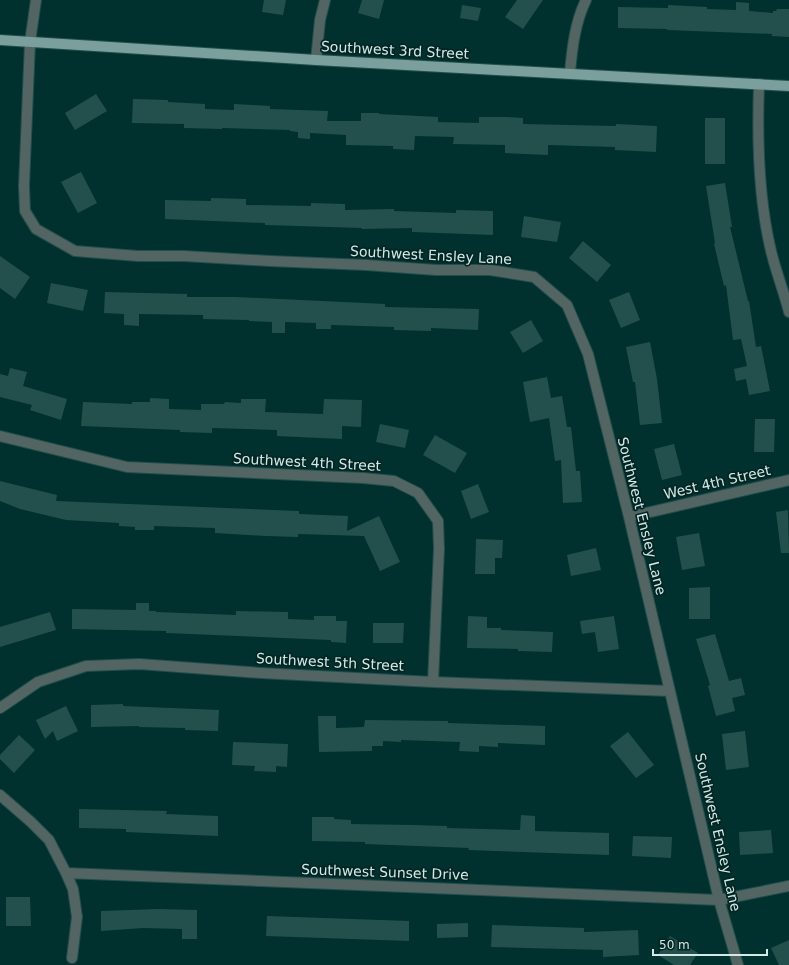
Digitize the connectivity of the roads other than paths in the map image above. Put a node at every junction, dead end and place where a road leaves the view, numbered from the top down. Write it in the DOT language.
graph roads {
  1 [pos="36,0"];
  2 [pos="325,0"];
  3 [pos="586,0"];
  4 [pos="0,40"];
  5 [pos="30,42"];
  6 [pos="316,60"];
  7 [pos="570,74"];
  8 [pos="759,84"];
  9 [pos="789,86"];
  10 [pos="789,312"];
  11 [pos="0,436"];
  12 [pos="789,480"];
  13 [pos="629,517"];
  14 [pos="433,682"];
  15 [pos="670,691"];
  16 [pos="0,708"];
  17 [pos="0,795"];
  18 [pos="66,873"];
  19 [pos="789,886"];
  20 [pos="719,900"];
  21 [pos="72,958"];
  22 [pos="738,965"];
  1 -- 5 [label="street, Southwest Ensley Lane"];
  2 -- 6 [label="street"];
  3 -- 7 [label="street"];
  4 -- 5 [label="main road, Southwest 3rd Street"];
  5 -- 6 [label="main road, Southwest 3rd Street"];
  5 -- 13 [label="street, Southwest Ensley Lane"];
  6 -- 7 [label="main road, Southwest 3rd Street"];
  7 -- 8 [label="main road, Southwest 3rd Street"];
  8 -- 9 [label="main road, Southwest 3rd Street"];
  8 -- 10 [label="street"];
  11 -- 14 [label="street, Southwest 4th Street"];
  12 -- 13 [label="street, West 4th Street"];
  13 -- 15 [label="street, Southwest Ensley Lane"];
  14 -- 15 [label="street, Southwest 5th Street"];
  14 -- 16 [label="street, Southwest 5th Street"];
  15 -- 20 [label="street, Southwest Ensley Lane"];
  17 -- 18 [label="street"];
  18 -- 20 [label="street, Southwest Sunset Drive"];
  18 -- 21 [label="street"];
  19 -- 20 [label="street, Southwest Sunset Drive"];
  20 -- 22 [label="street, Southwest Ensley Lane"];
}
